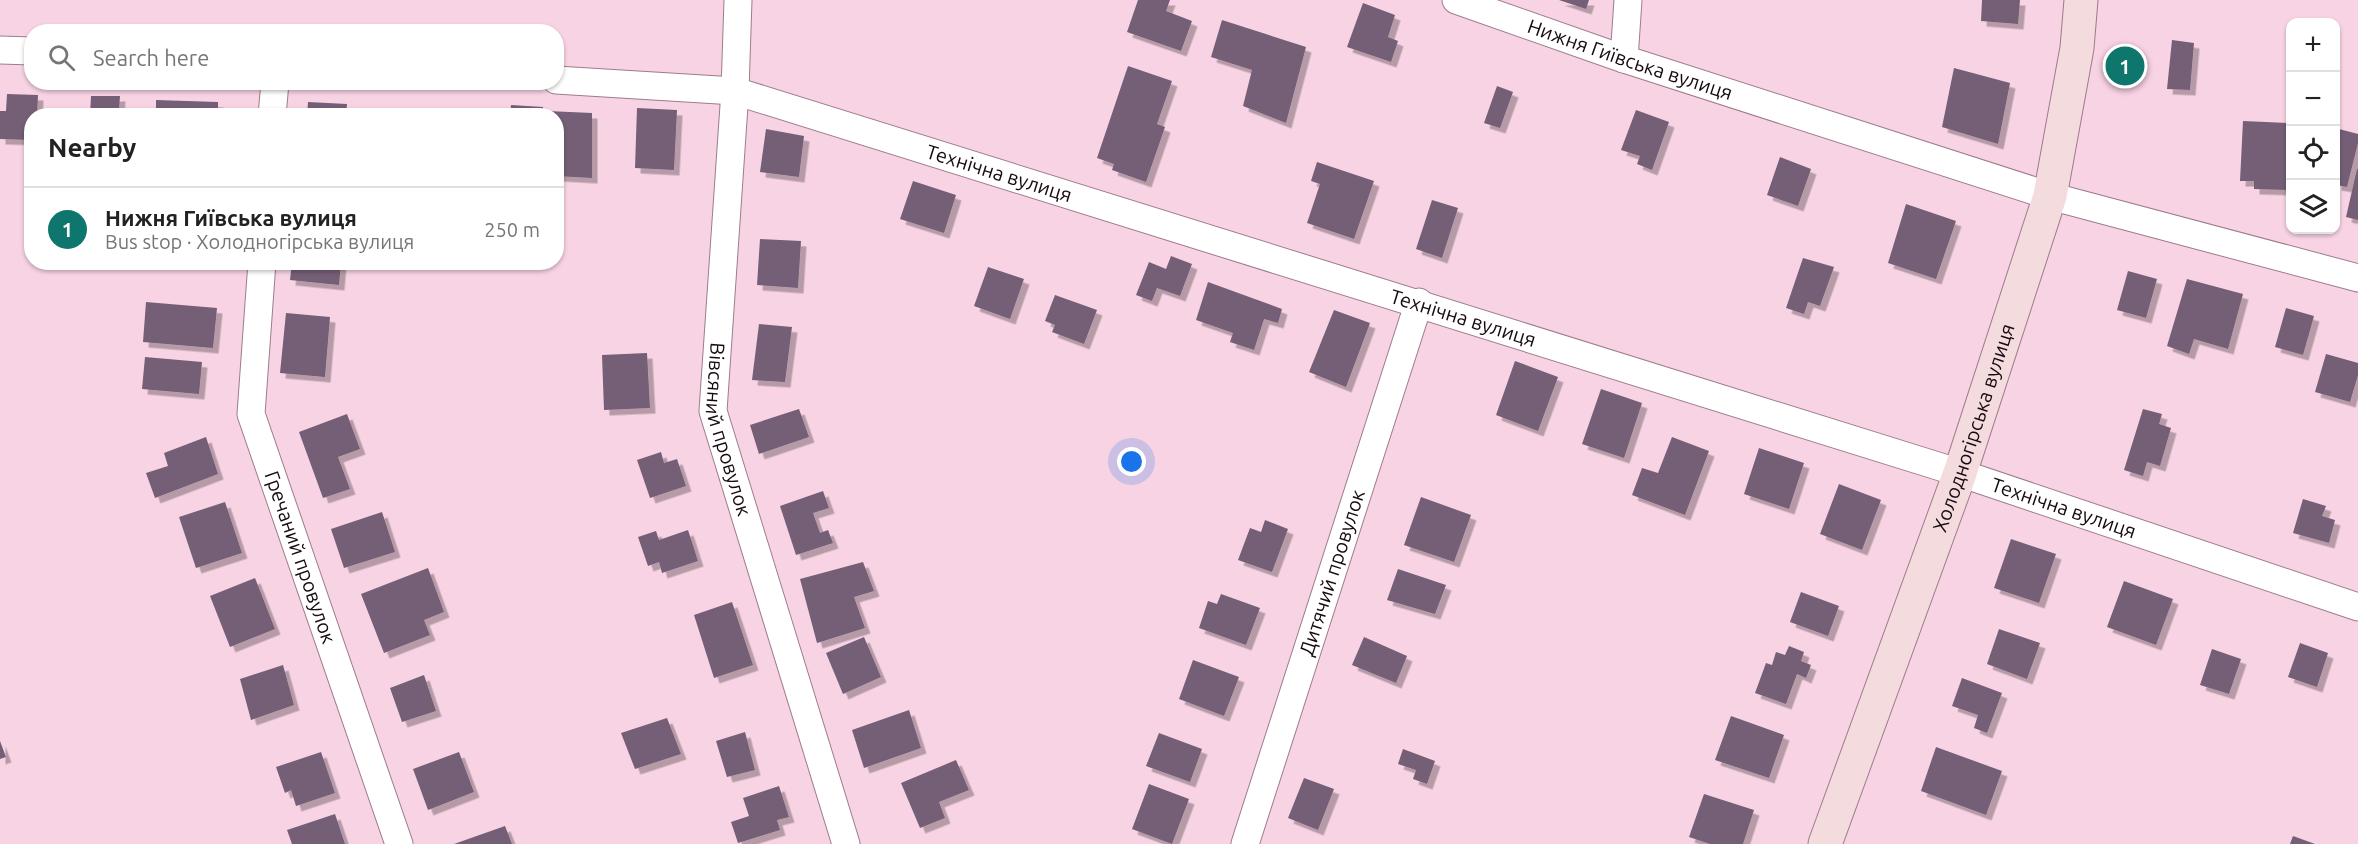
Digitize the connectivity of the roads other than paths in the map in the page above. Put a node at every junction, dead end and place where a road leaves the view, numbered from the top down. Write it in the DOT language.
graph roads {
  1 [pos="738,0"];
  2 [pos="1456,0"];
  3 [pos="1628,0"];
  4 [pos="2081,0"];
  5 [pos="0,50"];
  6 [pos="24,51"];
  7 [pos="1624,59"];
  8 [pos="564,80"];
  9 [pos="274,90"];
  10 [pos="735,91"];
  11 [pos="273,108"];
  12 [pos="2050,196"];
  13 [pos="261,270"];
  14 [pos="2358,278"];
  15 [pos="1419,302"];
  16 [pos="1960,473"];
  17 [pos="2358,607"];
  18 [pos="399,844"];
  19 [pos="846,844"];
  20 [pos="1245,844"];
  21 [pos="1826,844"];
  1 -- 10 [label="street, Вівсяний провулок"];
  2 -- 7 [label="street, Нижня Гиївська вулиця"];
  3 -- 7 [label="street"];
  4 -- 12 [label="main road, Холодногірська вулиця"];
  5 -- 6 [label="street"];
  7 -- 12 [label="street, Нижня Гиївська вулиця"];
  8 -- 10 [label="street, Технічна вулиця"];
  9 -- 11 [label="street"];
  10 -- 15 [label="street, Технічна вулиця"];
  10 -- 19 [label="street, Вівсяний провулок"];
  12 -- 14 [label="street, Нижня Гиївська вулиця"];
  12 -- 16 [label="main road, Холодногірська вулиця"];
  13 -- 18 [label="street, Гречаний провулок"];
  15 -- 16 [label="street, Технічна вулиця"];
  15 -- 20 [label="street, Дитячий провулок"];
  16 -- 17 [label="street, Технічна вулиця"];
  16 -- 21 [label="main road, Холодногірська вулиця"];
}
